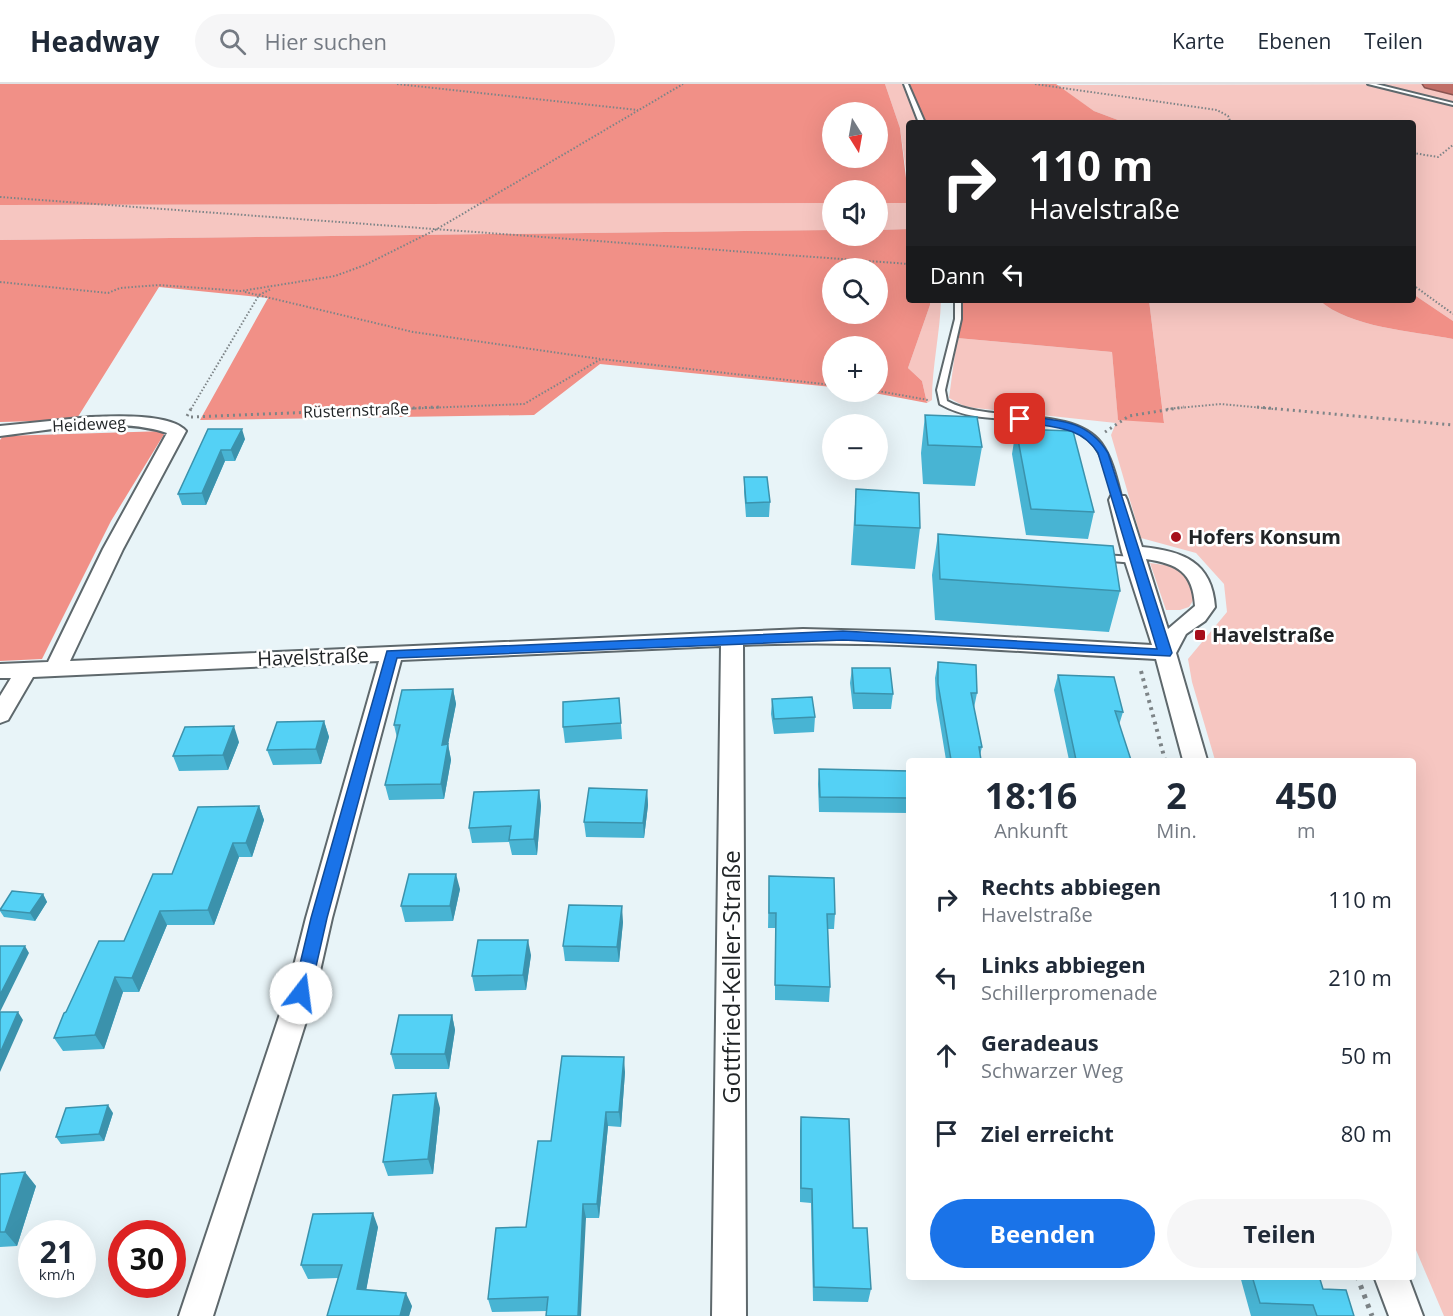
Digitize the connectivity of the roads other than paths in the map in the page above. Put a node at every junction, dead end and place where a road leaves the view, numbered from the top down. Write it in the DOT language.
graph roads {
  1 [pos="906,84"];
  2 [pos="1370,84"];
  3 [pos="1430,84"];
  4 [pos="1453,89"];
  5 [pos="1453,104"];
  6 [pos="921,120"];
  7 [pos="958,303"];
  8 [pos="0,431"];
  9 [pos="1118,500"];
  10 [pos="1132,550"];
  11 [pos="1088,557"];
  12 [pos="732,639"];
  13 [pos="1165,653"];
  14 [pos="392,654"];
  15 [pos="55,669"];
  16 [pos="26,670"];
  17 [pos="0,671"];
  18 [pos="0,715"];
  19 [pos="1194,758"];
  20 [pos="1392,1280"];
  21 [pos="196,1316"];
  22 [pos="729,1316"];
  23 [pos="1406,1316"];
  1 -- 6 [label="lane"];
  2 -- 5 [label="lane"];
  3 -- 4 [label="highway"];
  7 -- 9 [label="lane"];
  8 -- 15 [label="street, Heideweg"];
  9 -- 10 [label="street"];
  10 -- 11 [label="lane"];
  10 -- 13 [label="street"];
  10 -- 13 [label="street"];
  12 -- 13 [label="street, Havelstraße"];
  12 -- 14 [label="street, Havelstraße"];
  12 -- 22 [label="street, Gottfried-Keller-Straße"];
  13 -- 19 [label="street"];
  14 -- 15 [label="street, Havelstraße"];
  14 -- 21 [label="street"];
  15 -- 16 [label="street, Havelstraße"];
  16 -- 17 [label="street, Havelstraße"];
  16 -- 18 [label="street"];
  20 -- 23 [label="street"];
}
